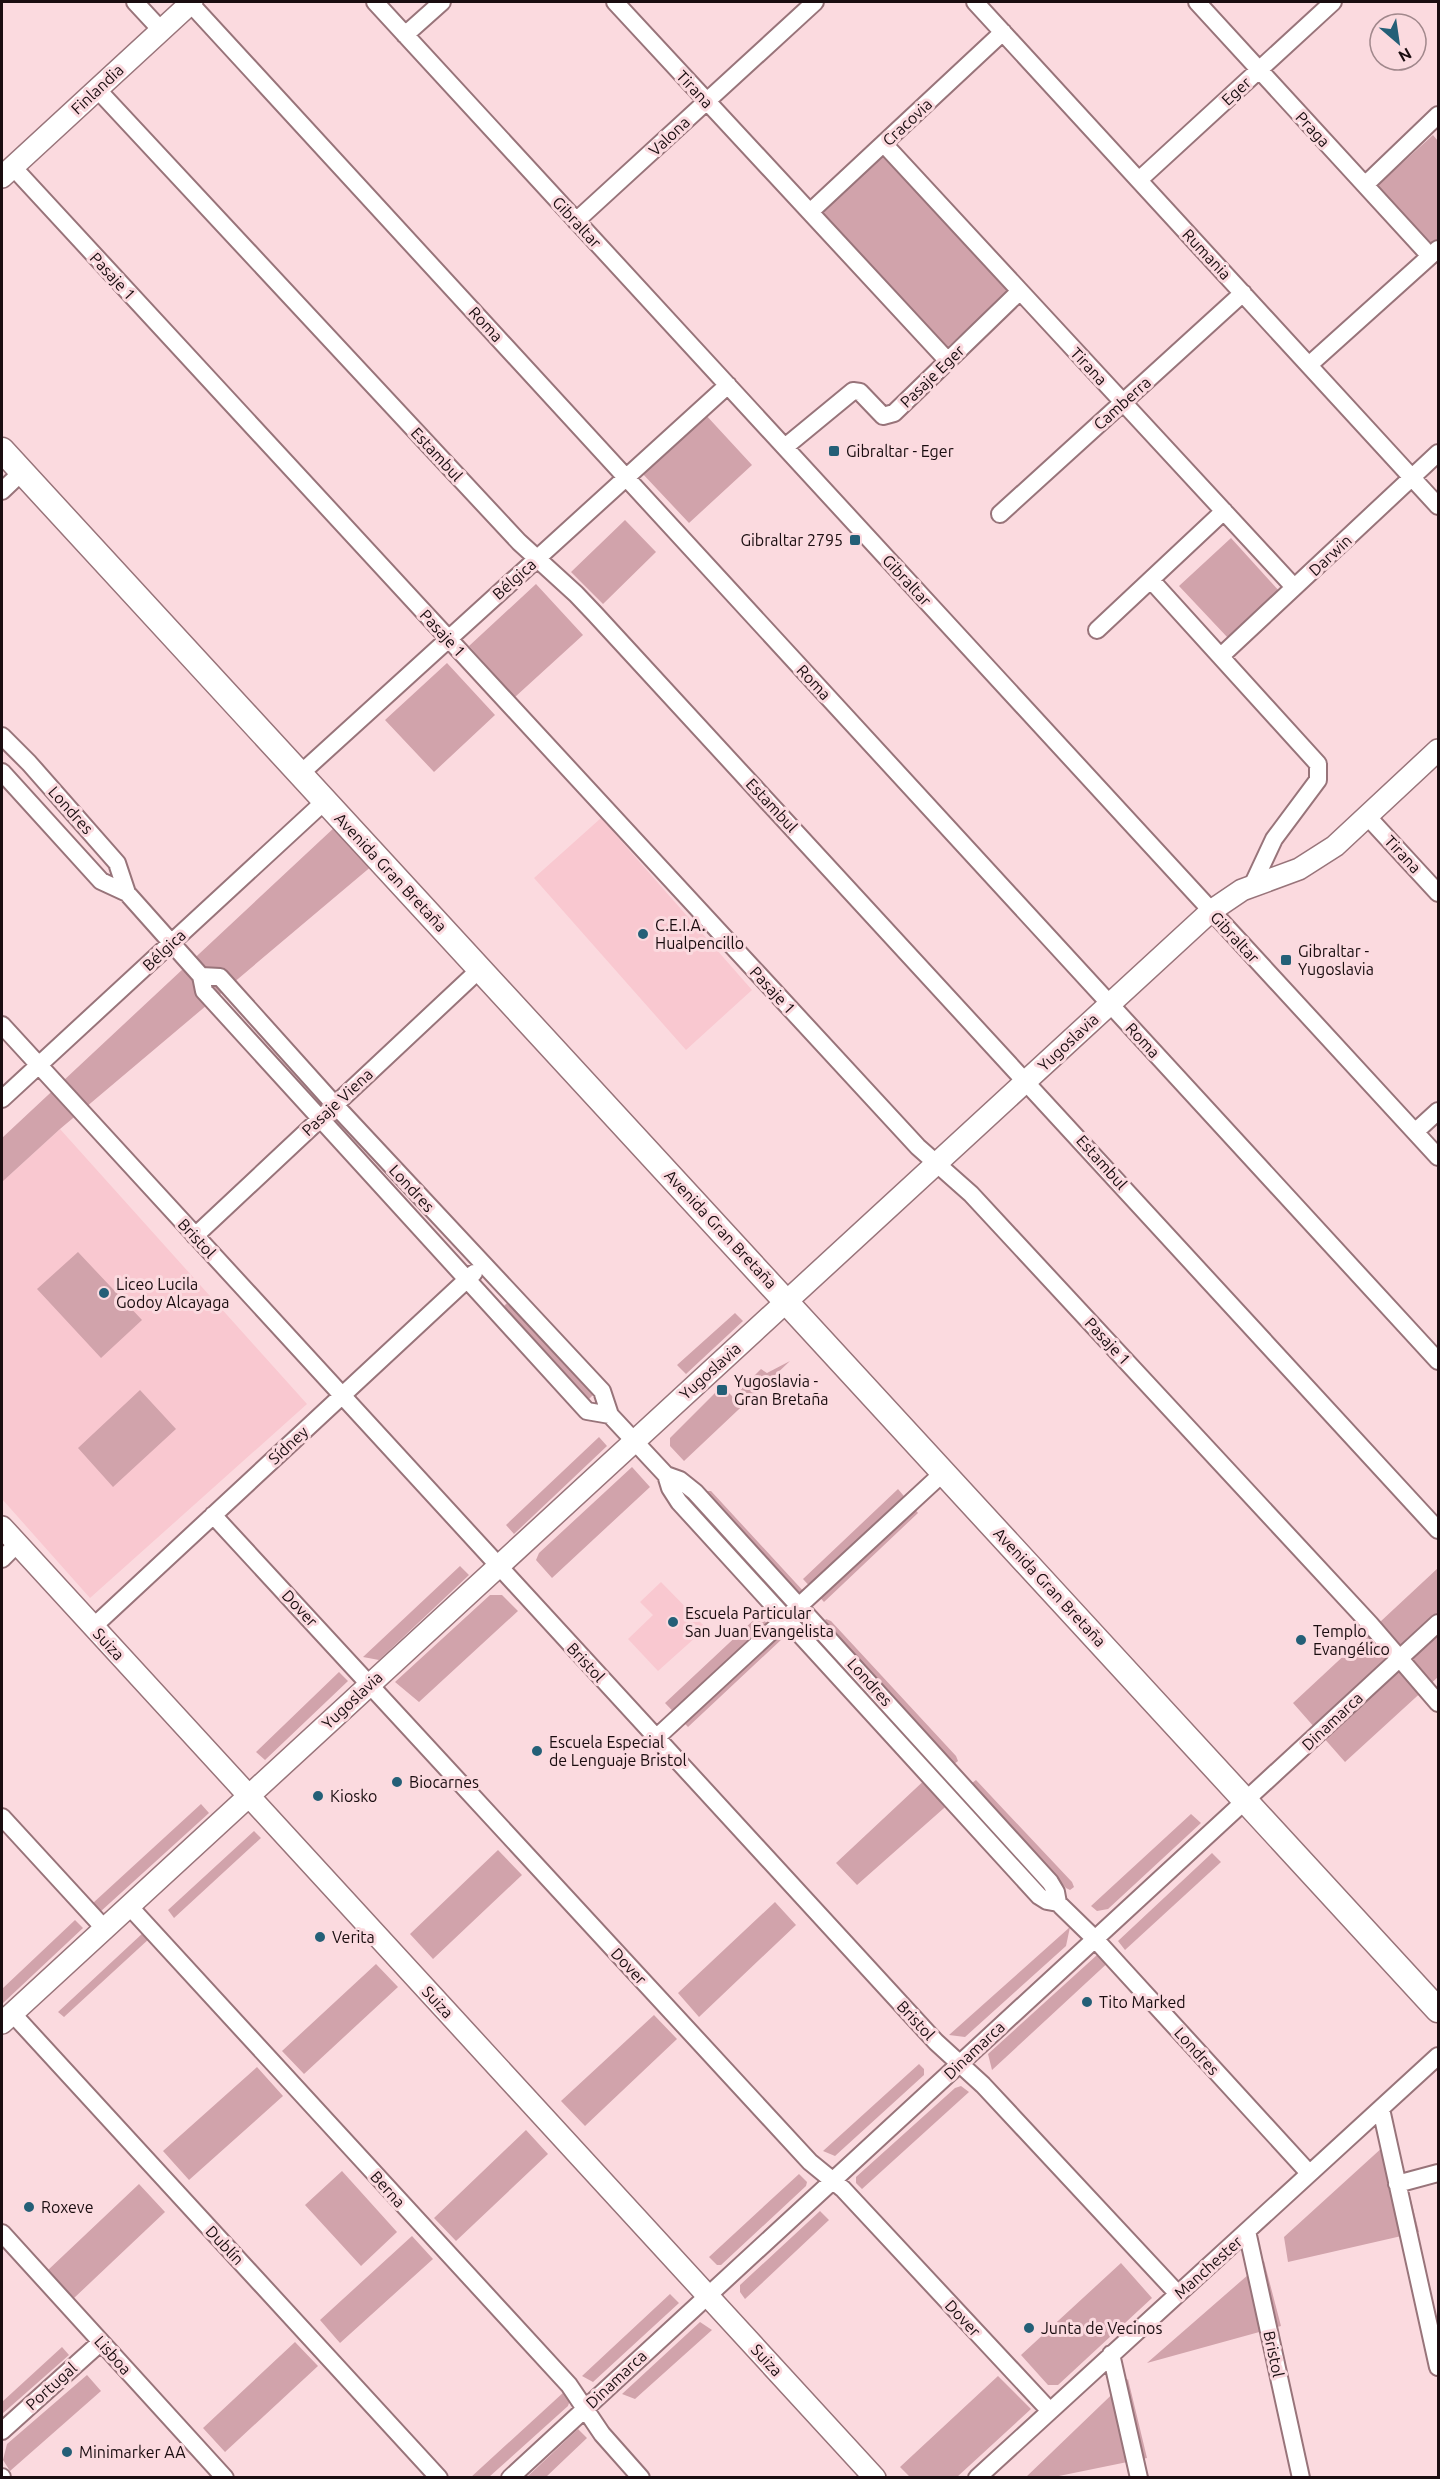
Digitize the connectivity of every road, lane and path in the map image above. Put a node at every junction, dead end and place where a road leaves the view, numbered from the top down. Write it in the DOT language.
graph roads {
  1 [pos="135,2"];
  2 [pos="191,2"];
  3 [pos="375,2"];
  4 [pos="442,2"];
  5 [pos="615,2"];
  6 [pos="814,2"];
  7 [pos="975,2"];
  8 [pos="1197,2"];
  9 [pos="1333,2"];
  10 [pos="161,30"];
  11 [pos="1003,32"];
  12 [pos="405,34"];
  13 [pos="1259,69"];
  14 [pos="97,89"];
  15 [pos="707,101"];
  16 [pos="1438,116"];
  17 [pos="884,144"];
  18 [pos="7,172"];
  19 [pos="1139,180"];
  20 [pos="1365,185"];
  21 [pos="810,212"];
  22 [pos="576,221"];
  23 [pos="1434,252"];
  24 [pos="1019,292"];
  25 [pos="1243,293"];
  26 [pos="947,360"];
  27 [pos="1309,365"];
  28 [pos="728,386"];
  29 [pos="1122,402"];
  30 [pos="785,447"];
  31 [pos="2,450"];
  32 [pos="1438,453"];
  33 [pos="22,472"];
  34 [pos="627,477"];
  35 [pos="1412,477"];
  36 [pos="2,491"];
  37 [pos="1438,506"];
  38 [pos="1224,511"];
  39 [pos="1000,514"];
  40 [pos="537,558"];
  41 [pos="1151,580"];
  42 [pos="1294,587"];
  43 [pos="1097,630"];
  44 [pos="448,639"];
  45 [pos="1221,656"];
  46 [pos="2,736"];
  47 [pos="1438,750"];
  48 [pos="29,763"];
  49 [pos="300,774"];
  50 [pos="4,780"];
  51 [pos="325,801"];
  52 [pos="1367,816"];
  53 [pos="1252,885"];
  54 [pos="1438,892"];
  55 [pos="127,893"];
  56 [pos="1211,911"];
  57 [pos="172,943"];
  58 [pos="480,969"];
  59 [pos="201,976"];
  60 [pos="1110,1004"];
  61 [pos="2,1025"];
  62 [pos="38,1065"];
  63 [pos="1027,1080"];
  64 [pos="2,1099"];
  65 [pos="334,1105"];
  66 [pos="1438,1111"];
  67 [pos="320,1119"];
  68 [pos="1415,1132"];
  69 [pos="1438,1157"];
  70 [pos="937,1163"];
  71 [pos="195,1236"];
  72 [pos="483,1264"];
  73 [pos="466,1280"];
  74 [pos="787,1302"];
  75 [pos="1438,1361"];
  76 [pos="342,1396"];
  77 [pos="610,1415"];
  78 [pos="634,1441"];
  79 [pos="944,1472"];
  80 [pos="666,1475"];
  81 [pos="213,1515"];
  82 [pos="2,1527"];
  83 [pos="1438,1530"];
  84 [pos="17,1544"];
  85 [pos="2,1558"];
  86 [pos="498,1566"];
  87 [pos="800,1605"];
  88 [pos="785,1619"];
  89 [pos="1438,1623"];
  90 [pos="93,1627"];
  91 [pos="1400,1659"];
  92 [pos="369,1684"];
  93 [pos="1438,1702"];
  94 [pos="656,1738"];
  95 [pos="249,1795"];
  96 [pos="1246,1800"];
  97 [pos="2,1817"];
  98 [pos="1058,1904"];
  99 [pos="129,1905"];
  100 [pos="104,1928"];
  101 [pos="1095,1939"];
  102 [pos="1438,2010"];
  103 [pos="7,2018"];
  104 [pos="1438,2056"];
  105 [pos="960,2064"];
  106 [pos="1381,2109"];
  107 [pos="1438,2173"];
  108 [pos="1310,2174"];
  109 [pos="833,2180"];
  110 [pos="1397,2184"];
  111 [pos="1247,2231"];
  112 [pos="2,2233"];
  113 [pos="1178,2294"];
  114 [pos="708,2295"];
  115 [pos="101,2342"];
  116 [pos="1111,2354"];
  117 [pos="1438,2367"];
  118 [pos="585,2409"];
  119 [pos="1050,2411"];
  120 [pos="2,2431"];
  121 [pos="225,2478"];
  122 [pos="438,2478"];
  123 [pos="510,2478"];
  124 [pos="641,2478"];
  125 [pos="875,2478"];
  126 [pos="976,2478"];
  127 [pos="1139,2478"];
  128 [pos="1301,2478"];
  1 -- 10 [label="street"];
  2 -- 10 [label="street, Finlandia"];
  2 -- 34 [label="street, Roma"];
  3 -- 12 [label="street, Gibraltar"];
  4 -- 12 [label="street"];
  5 -- 15 [label="street, Tirana"];
  6 -- 15 [label="street, Valona"];
  7 -- 11 [label="street, Rumania"];
  8 -- 13 [label="street, Praga"];
  9 -- 13 [label="street, Eger"];
  10 -- 14 [label="street, Finlandia"];
  11 -- 17 [label="street, Cracovia"];
  11 -- 19 [label="street, Rumania"];
  12 -- 22 [label="street, Gibraltar"];
  13 -- 19 [label="street, Eger"];
  13 -- 20 [label="street, Praga"];
  14 -- 18 [label="street, Finlandia"];
  14 -- 40 [label="street, Estambul"];
  15 -- 21 [label="street, Tirana"];
  15 -- 22 [label="street, Valona"];
  16 -- 20 [label="street"];
  17 -- 21 [label="street, Cracovia"];
  17 -- 24 [label="street, Tirana"];
  18 -- 44 [label="street, Pasaje 1"];
  19 -- 25 [label="street, Rumania"];
  20 -- 23 [label="street, Praga"];
  21 -- 26 [label="street, Tirana"];
  22 -- 28 [label="street, Gibraltar"];
  23 -- 27 [label="street"];
  24 -- 26 [label="street, Pasaje Eger"];
  24 -- 29 [label="street, Tirana"];
  25 -- 27 [label="street, Rumania"];
  25 -- 29 [label="street, Camberra"];
  26 -- 30 [label="street, Pasaje Eger"];
  27 -- 35 [label="street, Rumania"];
  28 -- 30 [label="street, Gibraltar"];
  28 -- 34 [label="street, Bélgica"];
  29 -- 38 [label="street, Tirana"];
  29 -- 39 [label="street, Camberra"];
  30 -- 56 [label="street, Gibraltar"];
  31 -- 33 [label="main road, Avenida Gran Bretaña"];
  32 -- 35 [label="street, Darwin"];
  33 -- 36 [label="street"];
  33 -- 49 [label="main road, Avenida Gran Bretaña"];
  34 -- 40 [label="street, Bélgica"];
  34 -- 60 [label="street, Roma"];
  35 -- 37 [label="street, Rumania"];
  35 -- 42 [label="street, Darwin"];
  38 -- 41 [label="street"];
  38 -- 42 [label="street, Tirana"];
  40 -- 44 [label="street, Bélgica"];
  40 -- 63 [label="street, Estambul"];
  41 -- 43 [label="street"];
  41 -- 45 [label="street"];
  42 -- 45 [label="street, Darwin"];
  44 -- 49 [label="street, Bélgica"];
  44 -- 70 [label="street, Pasaje 1"];
  45 -- 53 [label="street"];
  46 -- 48 [label="street, Londres"];
  47 -- 52 [label="street, Yugoslavia"];
  48 -- 50 [label="street"];
  48 -- 55 [label="street, Londres"];
  49 -- 51 [label="main road, Avenida Gran Bretaña"];
  50 -- 55 [label="street, Londres"];
  51 -- 57 [label="street, Bélgica"];
  51 -- 58 [label="main road, Avenida Gran Bretaña"];
  52 -- 53 [label="street, Yugoslavia"];
  52 -- 54 [label="street, Tirana"];
  53 -- 56 [label="street, Yugoslavia"];
  55 -- 57 [label="street, Londres"];
  56 -- 60 [label="street, Yugoslavia"];
  56 -- 68 [label="street, Gibraltar"];
  57 -- 59 [label="street, Londres"];
  57 -- 62 [label="street, Bélgica"];
  58 -- 65 [label="street, Pasaje Viena"];
  58 -- 74 [label="main road, Avenida Gran Bretaña"];
  59 -- 65 [label="street, Londres"];
  59 -- 67 [label="street, Londres"];
  60 -- 63 [label="street, Yugoslavia"];
  60 -- 75 [label="street, Roma"];
  61 -- 62 [label="street, Bristol"];
  62 -- 64 [label="street, Bélgica"];
  62 -- 71 [label="street, Bristol"];
  63 -- 70 [label="street, Yugoslavia"];
  63 -- 83 [label="street, Estambul"];
  65 -- 67 [label="street, Pasaje Viena"];
  65 -- 72 [label="street, Londres"];
  66 -- 68 [label="street"];
  67 -- 71 [label="street, Pasaje Viena"];
  67 -- 73 [label="street, Londres"];
  68 -- 69 [label="street, Gibraltar"];
  70 -- 74 [label="street, Yugoslavia"];
  70 -- 91 [label="street, Pasaje 1"];
  71 -- 76 [label="street, Bristol"];
  72 -- 73 [label="street, Sídney"];
  72 -- 77 [label="street, Londres"];
  73 -- 76 [label="street, Sídney"];
  73 -- 77 [label="street, Londres"];
  74 -- 78 [label="street, Yugoslavia"];
  74 -- 79 [label="main road, Avenida Gran Bretaña"];
  76 -- 81 [label="street, Sídney"];
  76 -- 86 [label="street, Bristol"];
  77 -- 78 [label="street, Londres"];
  78 -- 80 [label="street, Londres"];
  78 -- 86 [label="street, Yugoslavia"];
  79 -- 87 [label="street"];
  79 -- 96 [label="main road, Avenida Gran Bretaña"];
  80 -- 87 [label="street, Londres"];
  80 -- 88 [label="street, Londres"];
  81 -- 90 [label="street, Sídney"];
  81 -- 92 [label="street, Dover"];
  82 -- 84 [label="street, Suiza"];
  84 -- 85 [label="street"];
  84 -- 90 [label="street, Suiza"];
  86 -- 92 [label="street, Yugoslavia"];
  86 -- 94 [label="street, Bristol"];
  87 -- 88 [label="street"];
  87 -- 98 [label="street, Londres"];
  88 -- 94 [label="street"];
  88 -- 98 [label="street, Londres"];
  89 -- 91 [label="street, Dinamarca"];
  90 -- 95 [label="street, Suiza"];
  91 -- 93 [label="street, Pasaje 1"];
  91 -- 96 [label="street, Dinamarca"];
  92 -- 95 [label="street, Yugoslavia"];
  92 -- 109 [label="street, Dover"];
  94 -- 105 [label="street, Bristol"];
  95 -- 99 [label="street, Yugoslavia"];
  95 -- 114 [label="street, Suiza"];
  96 -- 101 [label="street, Dinamarca"];
  96 -- 102 [label="main road, Avenida Gran Bretaña"];
  97 -- 100 [label="street"];
  98 -- 101 [label="street, Londres"];
  99 -- 100 [label="street, Yugoslavia"];
  99 -- 118 [label="street, Berna"];
  100 -- 103 [label="street, Yugoslavia"];
  101 -- 105 [label="street, Dinamarca"];
  101 -- 108 [label="street, Londres"];
  103 -- 122 [label="street, Dublín"];
  104 -- 106 [label="street, Manchester"];
  105 -- 109 [label="street, Dinamarca"];
  105 -- 113 [label="street, Bristol"];
  106 -- 108 [label="street, Manchester"];
  106 -- 110 [label="street"];
  107 -- 110 [label="street"];
  108 -- 111 [label="street, Manchester"];
  109 -- 114 [label="street, Dinamarca"];
  109 -- 119 [label="street, Dover"];
  110 -- 117 [label="street"];
  111 -- 113 [label="street, Manchester"];
  111 -- 128 [label="street, Bristol"];
  112 -- 115 [label="street, Lisboa"];
  113 -- 116 [label="street, Manchester"];
  114 -- 118 [label="street, Dinamarca"];
  114 -- 125 [label="street, Suiza"];
  115 -- 120 [label="street, Portugal"];
  115 -- 121 [label="street, Lisboa"];
  116 -- 119 [label="street, Manchester"];
  116 -- 127 [label="street"];
  118 -- 123 [label="street, Dinamarca"];
  118 -- 124 [label="street, Berna"];
  119 -- 126 [label="street, Manchester"];
}
